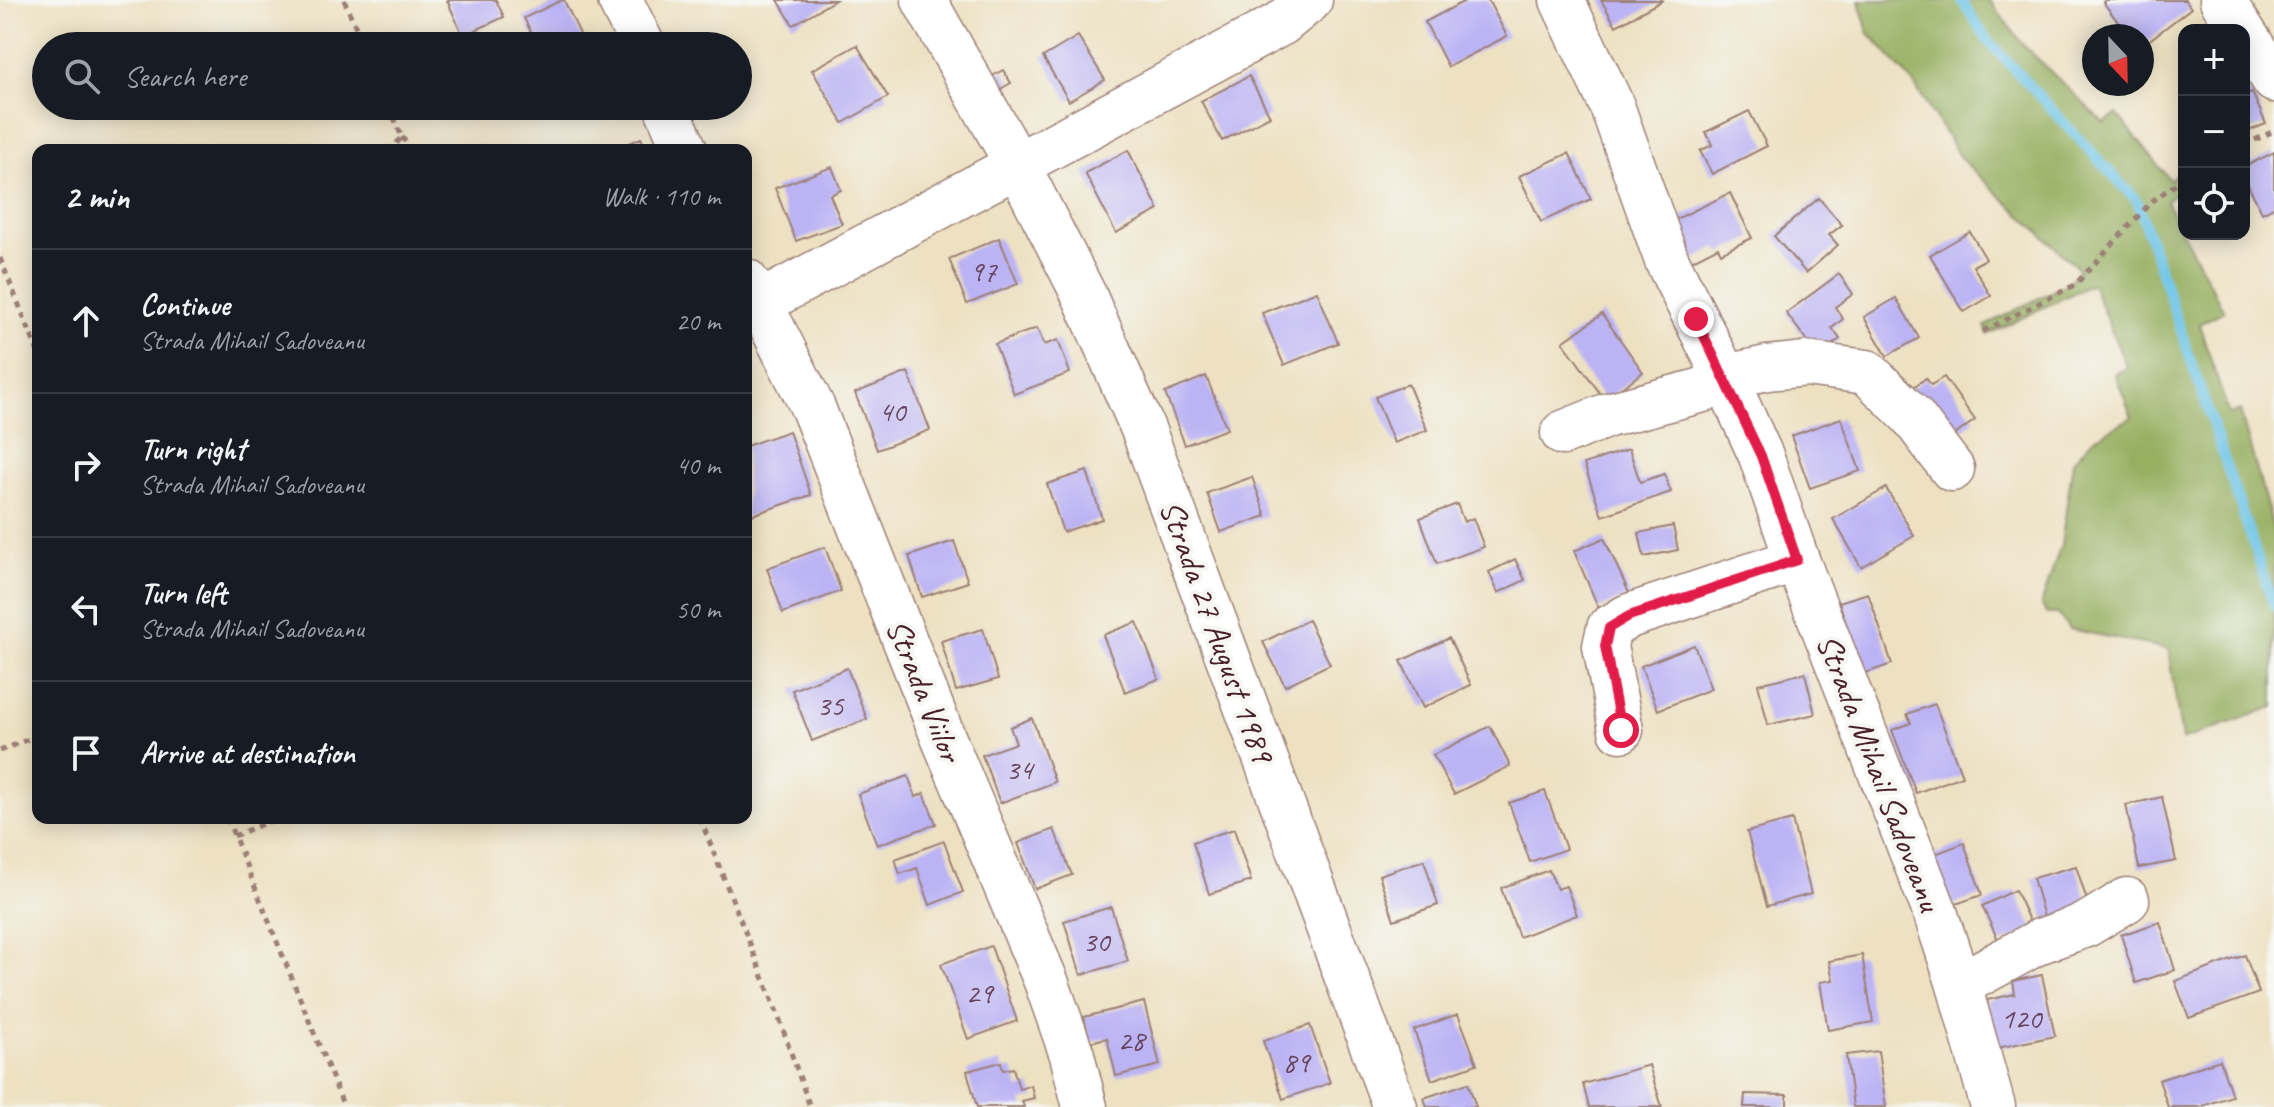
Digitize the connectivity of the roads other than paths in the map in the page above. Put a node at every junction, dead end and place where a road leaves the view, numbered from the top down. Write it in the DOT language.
graph roads {
  1 [pos="620,0"];
  2 [pos="924,0"];
  3 [pos="1310,0"];
  4 [pos="1562,0"];
  5 [pos="2222,0"];
  6 [pos="2238,24"];
  7 [pos="636,32"];
  8 [pos="2250,43"];
  9 [pos="2274,80"];
  10 [pos="672,120"];
  11 [pos="682,144"];
  12 [pos="1018,166"];
  13 [pos="753,292"];
  14 [pos="1725,377"];
  15 [pos="1563,433"];
  16 [pos="1952,469"];
  17 [pos="1797,560"];
  18 [pos="1621,730"];
  19 [pos="2127,900"];
  20 [pos="1959,985"];
  21 [pos="1085,1107"];
  22 [pos="1395,1107"];
  23 [pos="1993,1107"];
  1 -- 7 [label="street"];
  2 -- 12 [label="street, Strada 27 August 1989"];
  3 -- 12 [label="street"];
  4 -- 14 [label="street, Strada Mihail Sadoveanu"];
  5 -- 6 [label="street"];
  8 -- 9 [label="street"];
  10 -- 11 [label="street"];
  12 -- 13 [label="street"];
  12 -- 22 [label="street, Strada 27 August 1989"];
  13 -- 21 [label="street, Strada Viilor"];
  14 -- 15 [label="street"];
  14 -- 16 [label="street"];
  14 -- 17 [label="street, Strada Mihail Sadoveanu"];
  17 -- 18 [label="street"];
  17 -- 20 [label="street, Strada Mihail Sadoveanu"];
  19 -- 20 [label="street"];
  20 -- 23 [label="street, Strada Mihail Sadoveanu"];
}
